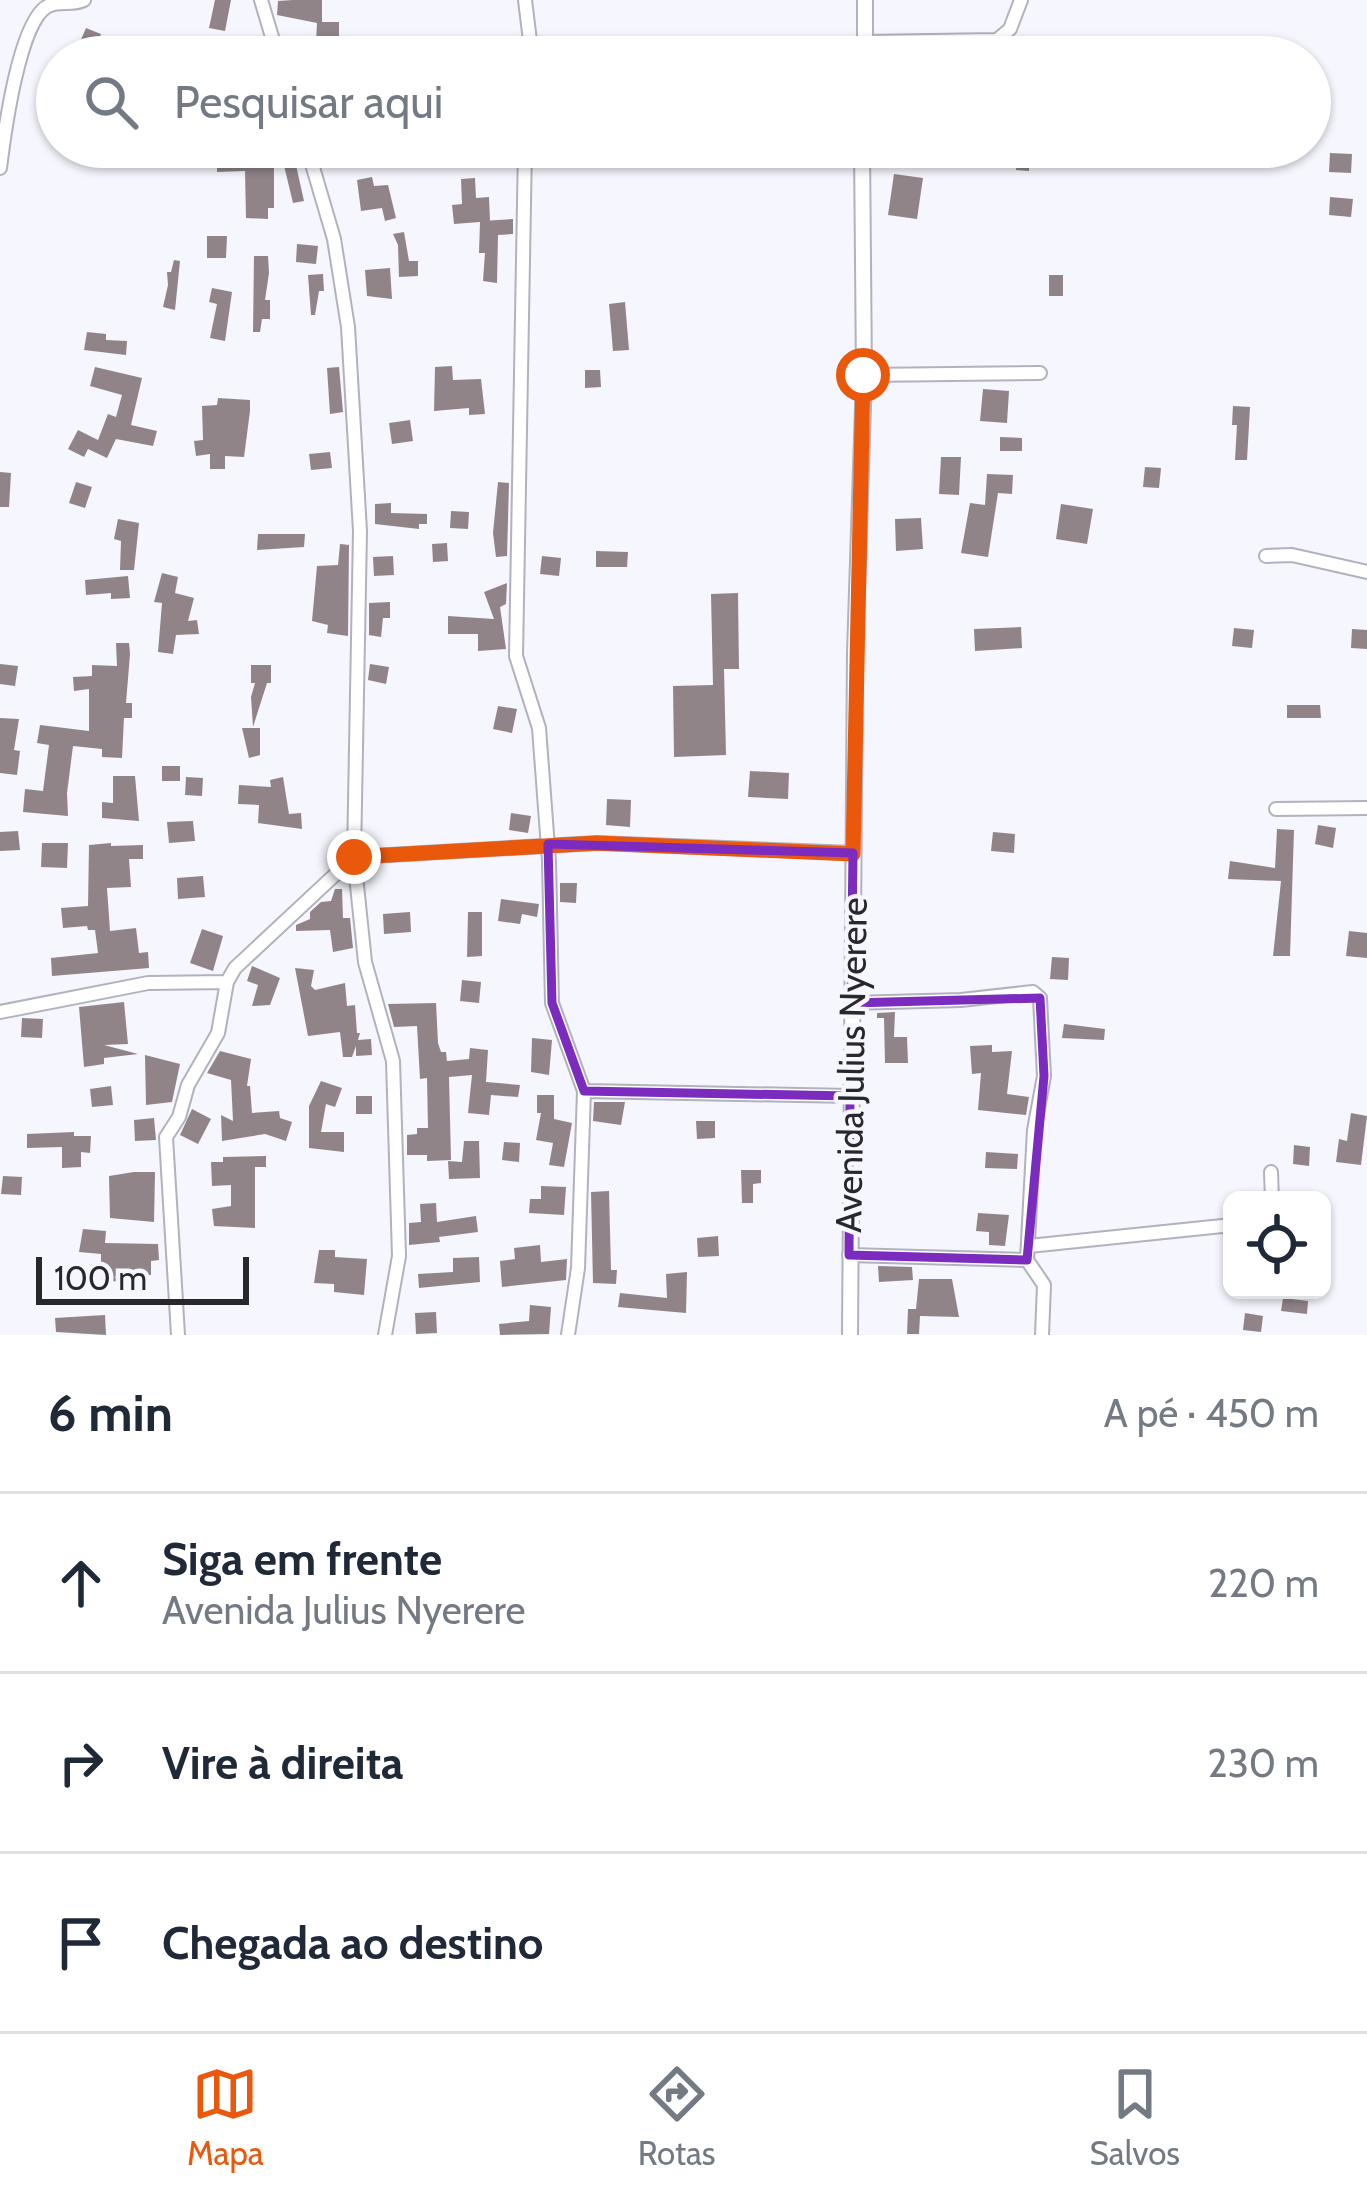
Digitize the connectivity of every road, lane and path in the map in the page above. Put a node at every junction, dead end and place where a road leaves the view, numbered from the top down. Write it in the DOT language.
graph roads {
  1 [pos="84,0"];
  2 [pos="261,0"];
  3 [pos="525,0"];
  4 [pos="866,0"];
  5 [pos="1021,0"];
  6 [pos="272,36"];
  7 [pos="529,36"];
  8 [pos="865,36"];
  9 [pos="1002,36"];
  10 [pos="0,168"];
  11 [pos="313,168"];
  12 [pos="525,168"];
  13 [pos="862,168"];
  14 [pos="1040,373"];
  15 [pos="863,375"];
  16 [pos="1266,556"];
  17 [pos="1367,572"];
  18 [pos="1367,808"];
  19 [pos="1276,809"];
  20 [pos="548,844"];
  21 [pos="853,854"];
  22 [pos="354,857"];
  23 [pos="226,982"];
  24 [pos="851,1003"];
  25 [pos="0,1012"];
  26 [pos="584,1091"];
  27 [pos="850,1096"];
  28 [pos="1271,1172"];
  29 [pos="1271,1191"];
  30 [pos="1223,1227"];
  31 [pos="1028,1253"];
  32 [pos="849,1255"];
  33 [pos="178,1335"];
  34 [pos="385,1335"];
  35 [pos="568,1335"];
  36 [pos="850,1335"];
  37 [pos="1042,1335"];
  1 -- 10 [label="street"];
  2 -- 6 [label="street"];
  3 -- 7 [label="street"];
  4 -- 8 [label="street"];
  5 -- 9 [label="street"];
  11 -- 22 [label="street"];
  12 -- 20 [label="street"];
  13 -- 15 [label="street, Avenida Julius Nyerere"];
  14 -- 15 [label="street"];
  15 -- 21 [label="street, Avenida Julius Nyerere"];
  16 -- 17 [label="street"];
  18 -- 19 [label="street"];
  20 -- 21 [label="street"];
  20 -- 22 [label="street"];
  20 -- 26 [label="street"];
  21 -- 24 [label="street, Avenida Julius Nyerere"];
  22 -- 23 [label="street"];
  22 -- 34 [label="street"];
  23 -- 25 [label="street"];
  23 -- 33 [label="street"];
  24 -- 27 [label="street, Avenida Julius Nyerere"];
  24 -- 31 [label="street"];
  26 -- 27 [label="street"];
  26 -- 35 [label="street"];
  27 -- 32 [label="street, Avenida Julius Nyerere"];
  28 -- 29 [label="street"];
  30 -- 31 [label="street"];
  31 -- 32 [label="street"];
  31 -- 37 [label="street"];
  32 -- 36 [label="street, Avenida Julius Nyerere"];
}
